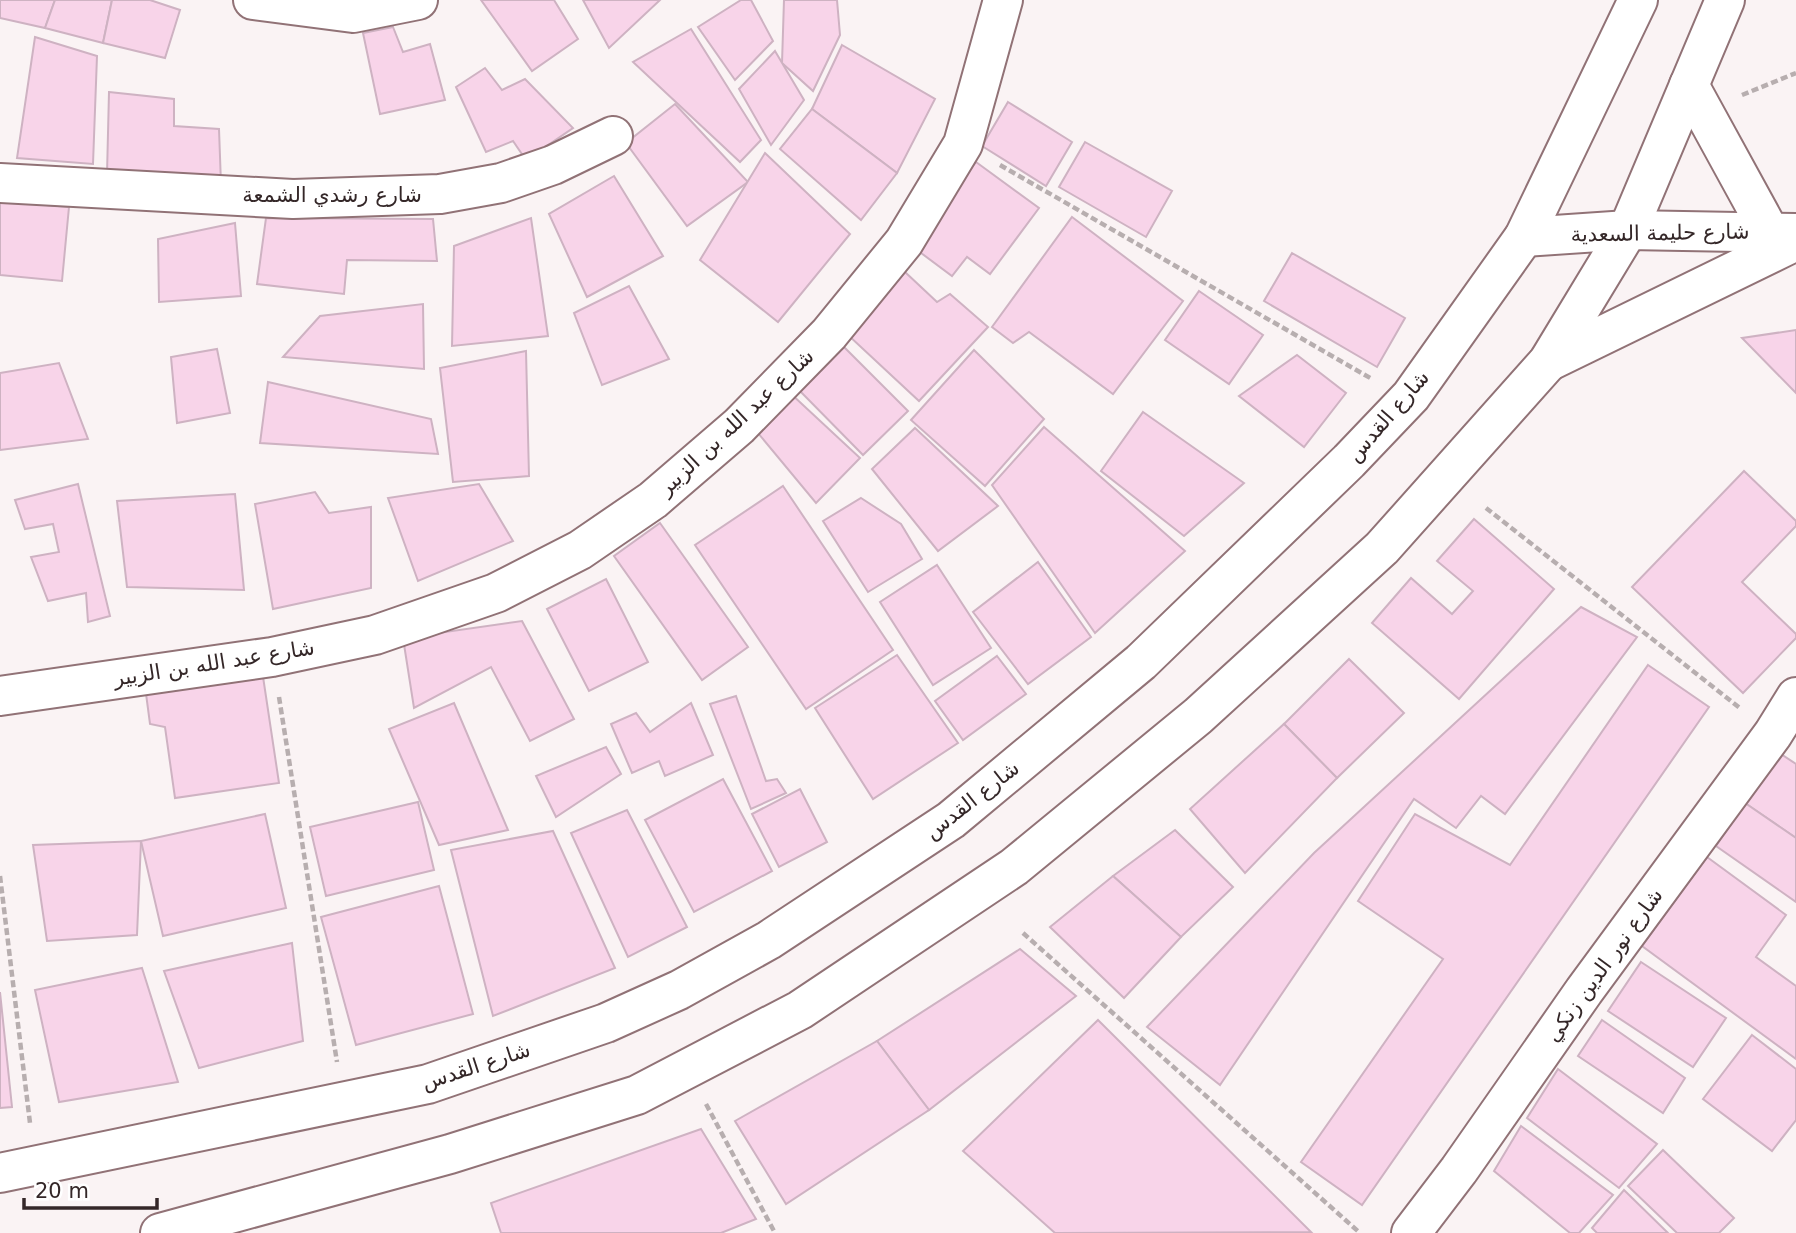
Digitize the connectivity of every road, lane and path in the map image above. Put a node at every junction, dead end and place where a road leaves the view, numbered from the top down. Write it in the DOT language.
graph roads {
  1 [pos="253,0"];
  2 [pos="418,0"];
  3 [pos="1003,0"];
  4 [pos="1638,0"];
  5 [pos="1725,0"];
  6 [pos="1796,73"];
  7 [pos="1696,98"];
  8 [pos="613,136"];
  9 [pos="963,144"];
  10 [pos="0,183"];
  11 [pos="1628,230"];
  12 [pos="1787,235"];
  13 [pos="1524,237"];
  14 [pos="1548,362"];
  15 [pos="1381,385"];
  16 [pos="1486,508"];
  17 [pos="272,657"];
  18 [pos="0,696"];
  19 [pos="1796,697"];
  20 [pos="1773,734"];
  21 [pos="0,876"];
  22 [pos="1023,933"];
  23 [pos="338,1066"];
  24 [pos="688,1070"];
  25 [pos="30,1128"];
  26 [pos="0,1173"];
  27 [pos="160,1233"];
  28 [pos="775,1233"];
  29 [pos="1360,1233"];
  30 [pos="1411,1233"];
  1 -- 2 [label="main road"];
  3 -- 9 [label="main road, شارع عبد الله بن الزبير"];
  4 -- 13 [label="main road, شارع القدس"];
  5 -- 7 [label="main road"];
  6 -- 7 [label="path"];
  7 -- 11 [label="main road"];
  7 -- 12 [label="main road"];
  8 -- 10 [label="main road, شارع رشدي الشمعة"];
  9 -- 15 [label="path"];
  9 -- 17 [label="main road, شارع عبد الله بن الزبير"];
  11 -- 12 [label="main road, شارع حليمة السعدية"];
  11 -- 13 [label="main road, شارع حليمة السعدية"];
  11 -- 14 [label="main road"];
  12 -- 14 [label="main road"];
  13 -- 26 [label="main road, شارع القدس"];
  14 -- 24 [label="main road"];
  16 -- 20 [label="path"];
  17 -- 18 [label="main road, شارع عبد الله بن الزبير"];
  17 -- 23 [label="path"];
  19 -- 20 [label="main road, شارع نور الدين زنكي"];
  20 -- 30 [label="main road, شارع نور الدين زنكي"];
  21 -- 25 [label="path"];
  22 -- 29 [label="path"];
  24 -- 27 [label="main road"];
  24 -- 28 [label="path"];
}
